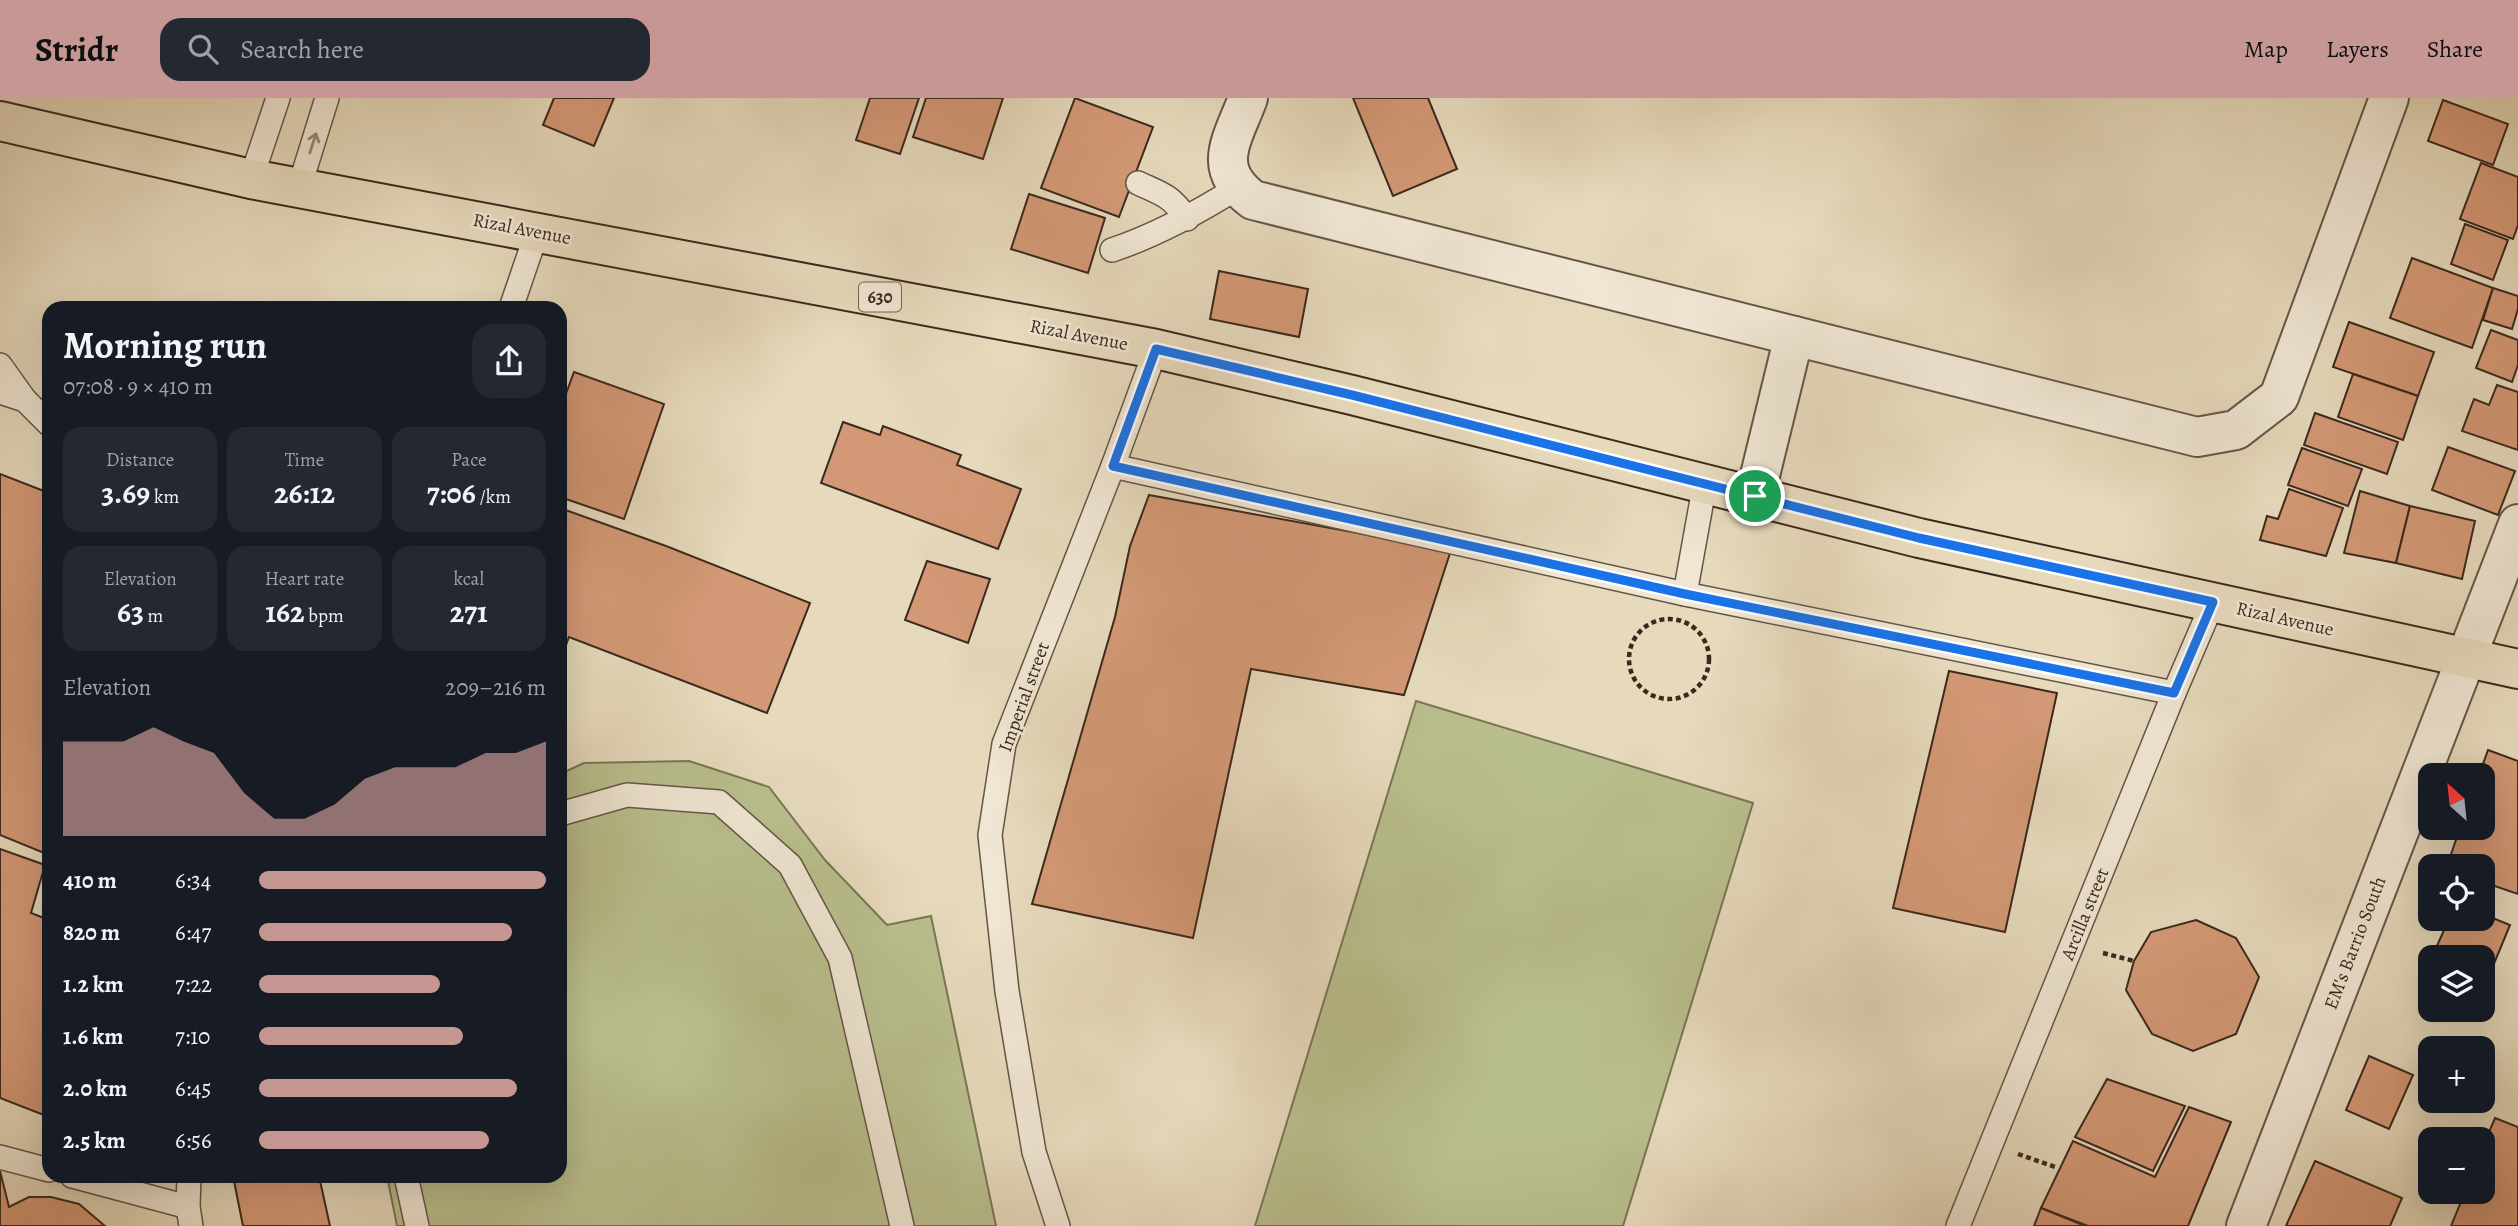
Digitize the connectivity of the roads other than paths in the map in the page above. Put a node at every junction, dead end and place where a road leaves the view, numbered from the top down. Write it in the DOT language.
graph roads {
  1 [pos="278,98"];
  2 [pos="327,98"];
  3 [pos="1248,98"];
  4 [pos="2389,98"];
  5 [pos="0,121"];
  6 [pos="251,179"];
  7 [pos="1138,183"];
  8 [pos="299,188"];
  9 [pos="1237,188"];
  10 [pos="1187,219"];
  11 [pos="537,232"];
  12 [pos="1112,250"];
  13 [pos="513,301"];
  14 [pos="1794,336"];
  15 [pos="1156,349"];
  16 [pos="0,365"];
  17 [pos="0,392"];
  18 [pos="25,400"];
  19 [pos="42,417"];
  20 [pos="1113,466"];
  21 [pos="1705,483"];
  22 [pos="1755,496"];
  23 [pos="2518,524"];
  24 [pos="1685,594"];
  25 [pos="2213,602"];
  26 [pos="2465,659"];
  27 [pos="2518,670"];
  28 [pos="2174,693"];
  29 [pos="567,812"];
  30 [pos="0,1157"];
  31 [pos="42,1168"];
  32 [pos="92,1183"];
  33 [pos="189,1183"];
  34 [pos="408,1183"];
  35 [pos="189,1217"];
  36 [pos="417,1226"];
  37 [pos="902,1226"];
  38 [pos="1058,1226"];
  39 [pos="1958,1226"];
  40 [pos="2246,1226"];
  1 -- 6 [label="lane"];
  8 -- 2 [label="lane, one-way"];
  3 -- 9 [label="street"];
  4 -- 14 [label="street"];
  5 -- 6 [label="main road, Rizal Avenue / 630"];
  6 -- 8 [label="main road, Rizal Avenue / 630"];
  7 -- 10 [label="lane"];
  8 -- 11 [label="main road, Rizal Avenue / 630"];
  9 -- 10 [label="lane"];
  9 -- 14 [label="street"];
  10 -- 12 [label="lane"];
  11 -- 13 [label="lane"];
  11 -- 15 [label="main road, Rizal Avenue / 630"];
  14 -- 22 [label="street"];
  15 -- 20 [label="lane, Imperial street"];
  15 -- 21 [label="main road, Rizal Avenue / 630"];
  16 -- 18 [label="lane"];
  17 -- 18 [label="lane"];
  18 -- 19 [label="lane"];
  20 -- 24 [label="lane"];
  20 -- 38 [label="lane, Imperial street"];
  21 -- 22 [label="main road, Rizal Avenue / 630"];
  21 -- 24 [label="lane"];
  22 -- 25 [label="main road, Rizal Avenue / 630"];
  23 -- 26 [label="street, EM's Barrio South"];
  24 -- 28 [label="lane"];
  25 -- 26 [label="main road, Rizal Avenue / 630"];
  25 -- 28 [label="lane, Arcilla street"];
  26 -- 27 [label="main road, Rizal Avenue / 630"];
  26 -- 40 [label="street, EM's Barrio South"];
  28 -- 39 [label="lane, Arcilla street"];
  29 -- 37 [label="lane"];
  30 -- 31 [label="lane"];
  32 -- 35 [label="lane"];
  33 -- 35 [label="lane"];
  34 -- 36 [label="lane"];
}
